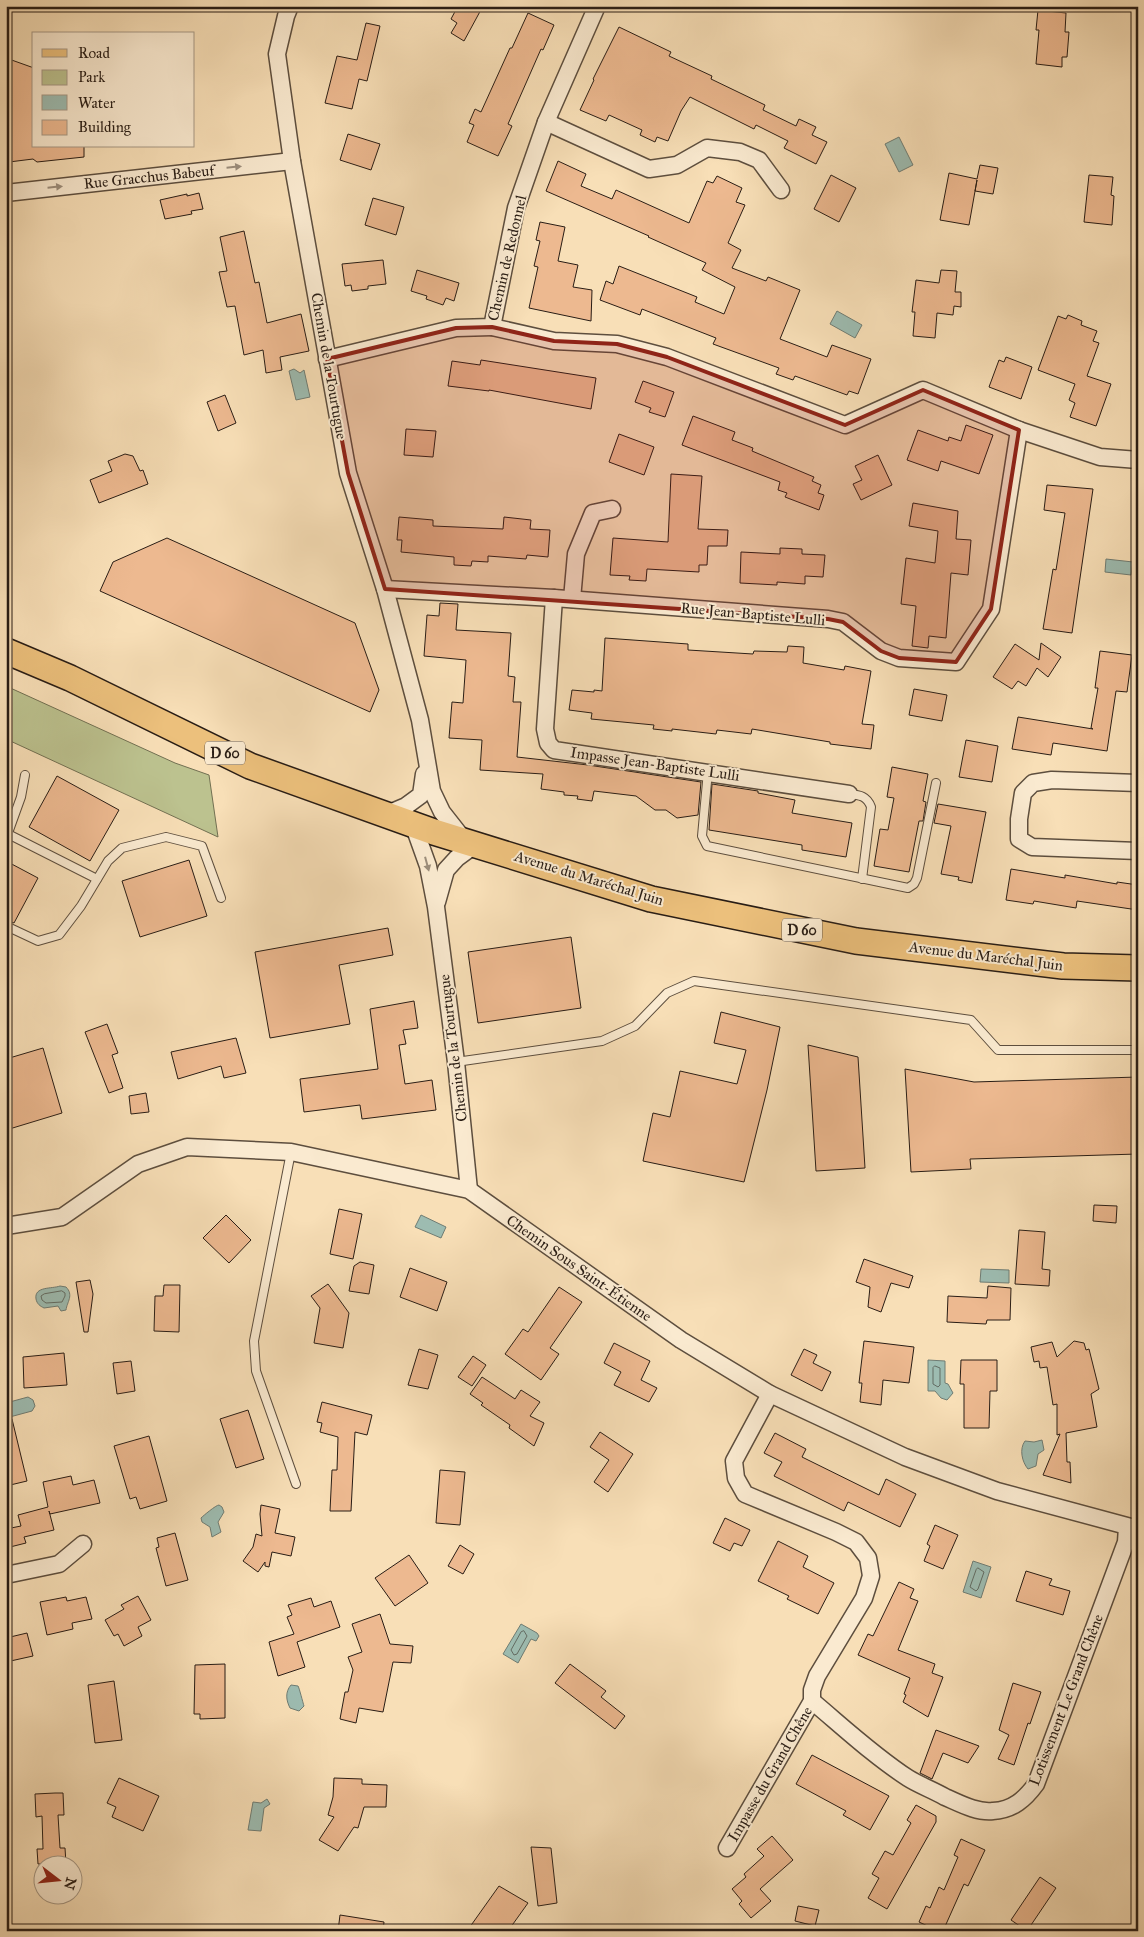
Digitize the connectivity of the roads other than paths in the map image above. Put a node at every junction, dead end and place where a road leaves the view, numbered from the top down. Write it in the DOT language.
graph roads {
  1 [pos="290,6"];
  2 [pos="597,6"];
  3 [pos="546,122"];
  4 [pos="292,161"];
  5 [pos="781,190"];
  6 [pos="6,193"];
  7 [pos="492,327"];
  8 [pos="327,359"];
  9 [pos="1019,430"];
  10 [pos="1138,460"];
  11 [pos="612,509"];
  12 [pos="385,589"];
  13 [pos="554,598"];
  14 [pos="572,600"];
  15 [pos="6,642"];
  16 [pos="6,651"];
  17 [pos="70,678"];
  18 [pos="420,720"];
  19 [pos="708,772"];
  20 [pos="25,775"];
  21 [pos="936,783"];
  22 [pos="1138,783"];
  23 [pos="850,794"];
  24 [pos="387,814"];
  25 [pos="413,824"];
  26 [pos="7,833"];
  27 [pos="470,842"];
  28 [pos="1138,851"];
  29 [pos="862,878"];
  30 [pos="97,879"];
  31 [pos="221,898"];
  32 [pos="436,906"];
  33 [pos="6,926"];
  34 [pos="1138,968"];
  35 [pos="1138,1050"];
  36 [pos="456,1062"];
  37 [pos="291,1152"];
  38 [pos="469,1190"];
  39 [pos="6,1226"];
  40 [pos="770,1394"];
  41 [pos="296,1484"];
  42 [pos="1132,1528"];
  43 [pos="83,1544"];
  44 [pos="6,1575"];
  45 [pos="812,1701"];
  46 [pos="952,1800"];
  47 [pos="727,1848"];
  1 -- 4 [label="street, Chemin de la Tourtugue"];
  2 -- 3 [label="street, Chemin de Redonnel"];
  3 -- 5 [label="street"];
  3 -- 7 [label="street, Chemin de Redonnel"];
  6 -- 4 [label="street, Rue Gracchus Babeuf, one-way"];
  4 -- 8 [label="street, Chemin de la Tourtugue"];
  7 -- 8 [label="street, Chemin de Redonnel"];
  7 -- 9 [label="street"];
  8 -- 12 [label="street, Chemin de la Tourtugue"];
  9 -- 10 [label="street"];
  9 -- 14 [label="street, Rue Jean-Baptiste Lulli"];
  11 -- 14 [label="street"];
  12 -- 13 [label="street, Rue Jean-Baptiste Lulli"];
  12 -- 18 [label="street, Chemin de la Tourtugue"];
  13 -- 14 [label="street, Rue Jean-Baptiste Lulli"];
  13 -- 19 [label="street, Impasse Jean-Baptiste Lulli"];
  15 -- 17 [label="main road, Avenue du Maréchal Juin / D 60"];
  16 -- 17 [label="main road, Avenue du Maréchal Juin / D 60"];
  17 -- 24 [label="main road, Avenue du Maréchal Juin / D 60"];
  18 -- 24 [label="street, Chemin de la Tourtugue"];
  18 -- 27 [label="street, Chemin de la Tourtugue"];
  19 -- 23 [label="street, Impasse Jean-Baptiste Lulli"];
  19 -- 29 [label="lane"];
  20 -- 26 [label="lane"];
  21 -- 29 [label="lane"];
  22 -- 28 [label="street"];
  23 -- 29 [label="lane"];
  24 -- 25 [label="main road, Avenue du Maréchal Juin / D 60"];
  25 -- 27 [label="main road, Avenue du Maréchal Juin / D 60"];
  25 -- 32 [label="street, Chemin de la Tourtugue, one-way"];
  26 -- 30 [label="lane"];
  27 -- 32 [label="street, Chemin de la Tourtugue"];
  27 -- 34 [label="main road, Avenue du Maréchal Juin / D 60"];
  30 -- 31 [label="lane"];
  30 -- 33 [label="lane"];
  32 -- 36 [label="street, Chemin de la Tourtugue"];
  35 -- 36 [label="lane"];
  36 -- 38 [label="street, Chemin de la Tourtugue"];
  37 -- 38 [label="street, Chemin Sous Saint-Étienne"];
  37 -- 39 [label="street, Chemin Sous Saint-Étienne"];
  37 -- 41 [label="lane"];
  38 -- 40 [label="street, Chemin Sous Saint-Étienne"];
  40 -- 42 [label="street, Chemin Sous Saint-Étienne"];
  40 -- 45 [label="street, Impasse du Grand Chêne"];
  42 -- 46 [label="street, Lotissement Le Grand Chêne"];
  43 -- 44 [label="street"];
  45 -- 46 [label="street, Impasse du Grand Chêne"];
  45 -- 47 [label="street, Impasse du Grand Chêne"];
}
